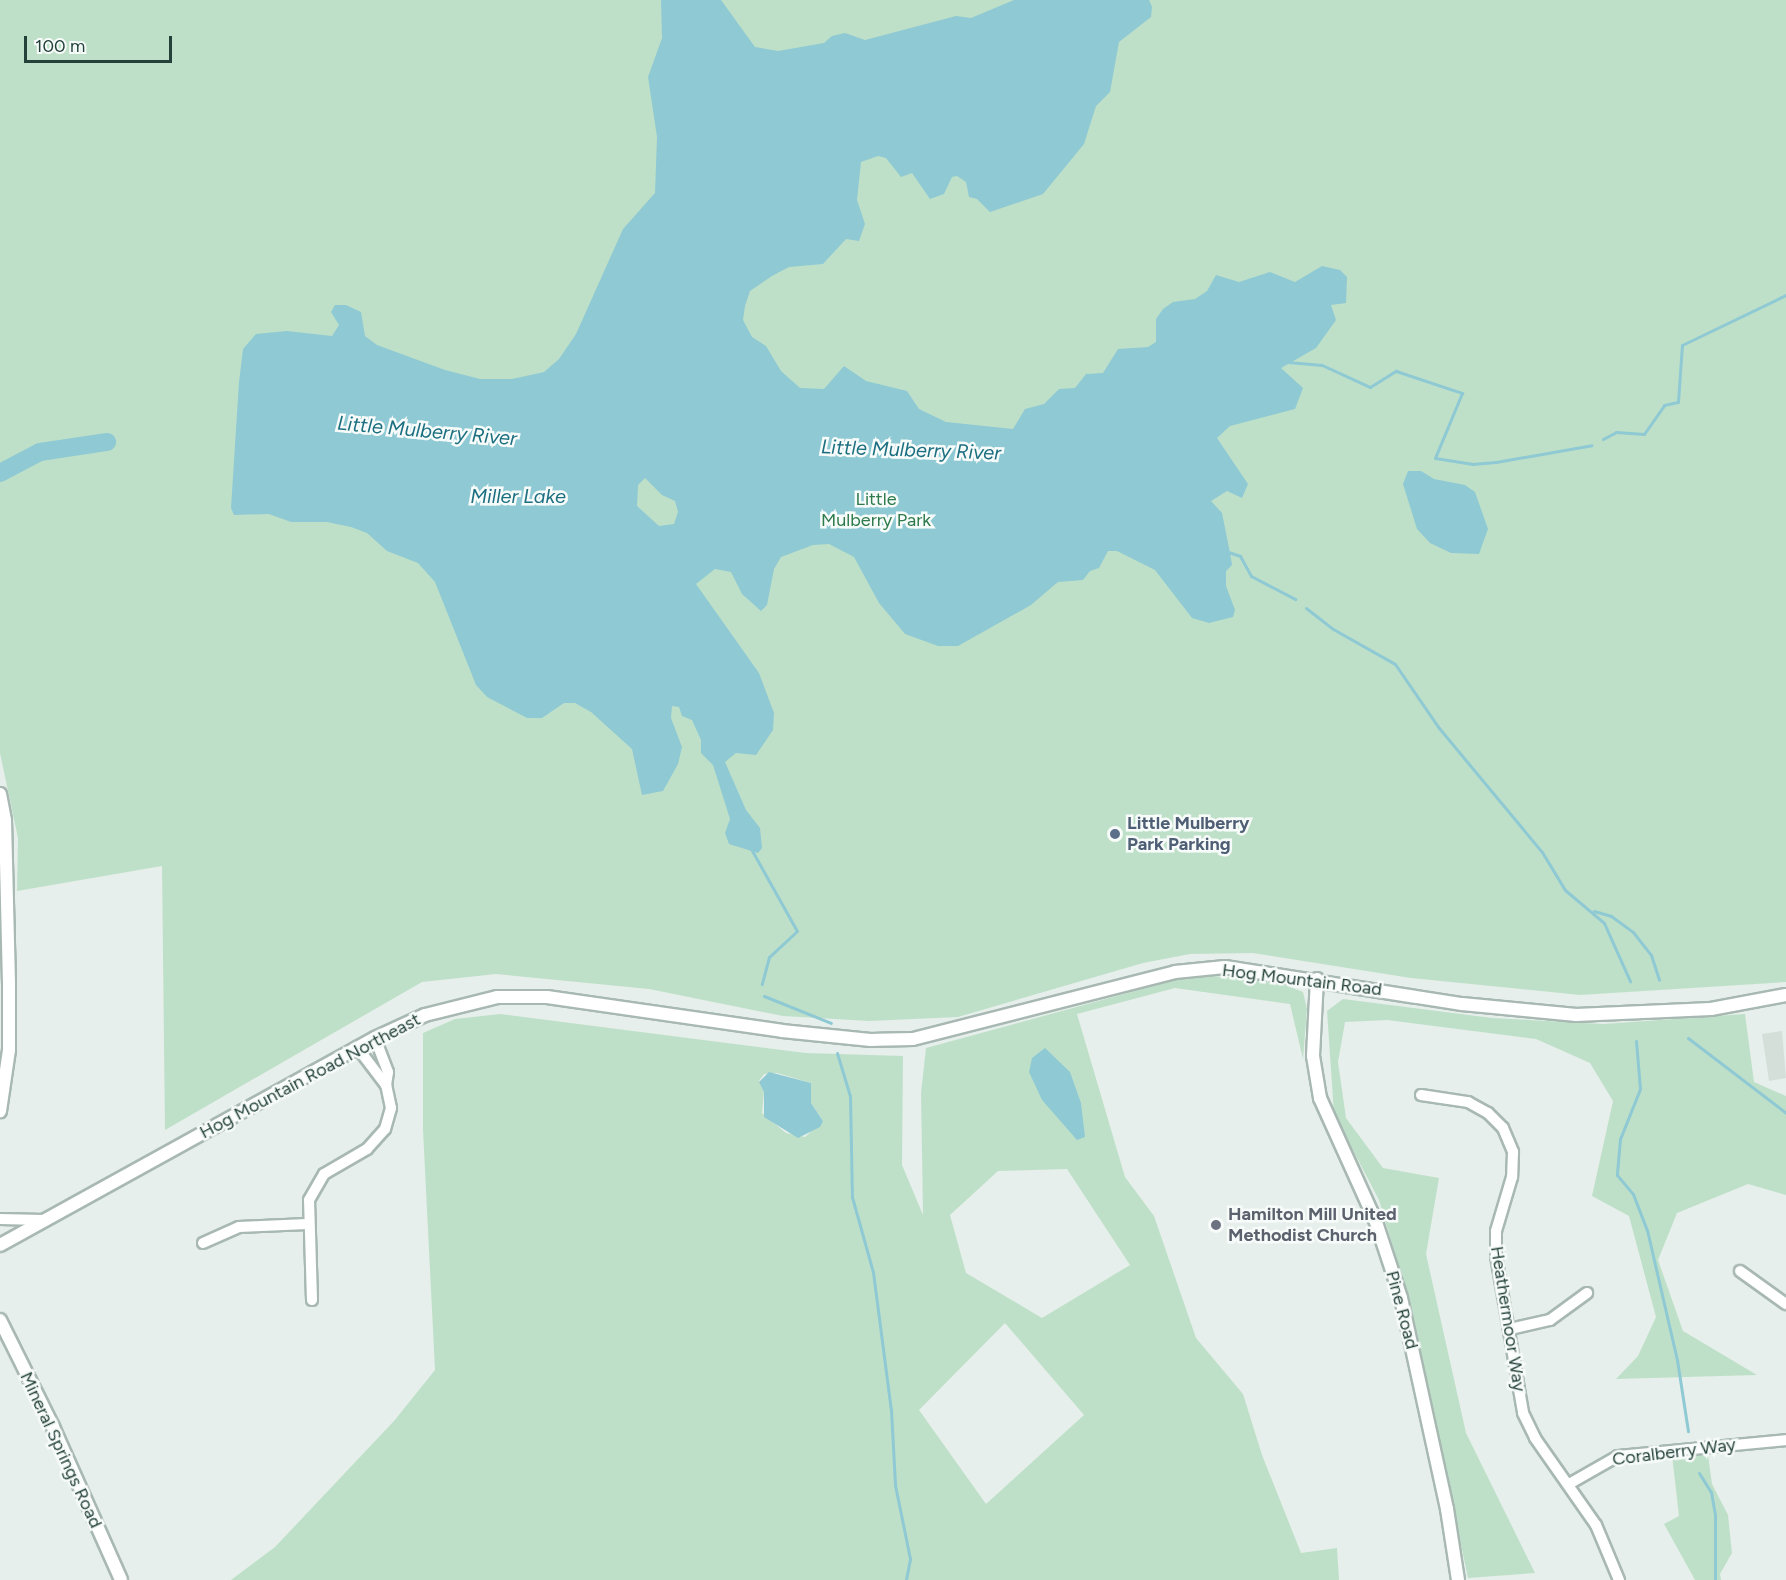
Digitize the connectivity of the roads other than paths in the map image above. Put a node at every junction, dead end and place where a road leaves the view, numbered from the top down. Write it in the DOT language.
graph roads {
  1 [pos="0,794"];
  2 [pos="1317,979"];
  3 [pos="1786,995"];
  4 [pos="823,1036"];
  5 [pos="375,1038"];
  6 [pos="357,1047"];
  7 [pos="3,1083"];
  8 [pos="386,1085"];
  9 [pos="1421,1095"];
  10 [pos="0,1111"];
  11 [pos="0,1219"];
  12 [pos="44,1220"];
  13 [pos="307,1224"];
  14 [pos="203,1243"];
  15 [pos="0,1245"];
  16 [pos="1740,1271"];
  17 [pos="1587,1293"];
  18 [pos="312,1300"];
  19 [pos="1786,1304"];
  20 [pos="0,1320"];
  21 [pos="1510,1329"];
  22 [pos="1786,1440"];
  23 [pos="1569,1484"];
  24 [pos="121,1580"];
  25 [pos="1458,1580"];
  26 [pos="1619,1580"];
  1 -- 7 [label="street"];
  2 -- 3 [label="street, Hog Mountain Road"];
  2 -- 4 [label="street, Hog Mountain Road"];
  2 -- 25 [label="street, Pine Road"];
  4 -- 5 [label="street, Hog Mountain Road Northeast"];
  5 -- 6 [label="street, Hog Mountain Road Northeast"];
  5 -- 8 [label="street"];
  6 -- 8 [label="street"];
  6 -- 12 [label="street, Hog Mountain Road Northeast"];
  7 -- 10 [label="street"];
  8 -- 13 [label="street"];
  9 -- 21 [label="street, Heathermoor Way"];
  11 -- 12 [label="street"];
  12 -- 15 [label="street, Hog Mountain Road Northeast"];
  13 -- 14 [label="street"];
  13 -- 18 [label="street"];
  16 -- 19 [label="street"];
  17 -- 21 [label="street"];
  20 -- 24 [label="street, Mineral Springs Road"];
  21 -- 23 [label="street, Heathermoor Way"];
  22 -- 23 [label="street, Coralberry Way"];
  23 -- 26 [label="street, Heathermoor Way"];
}
